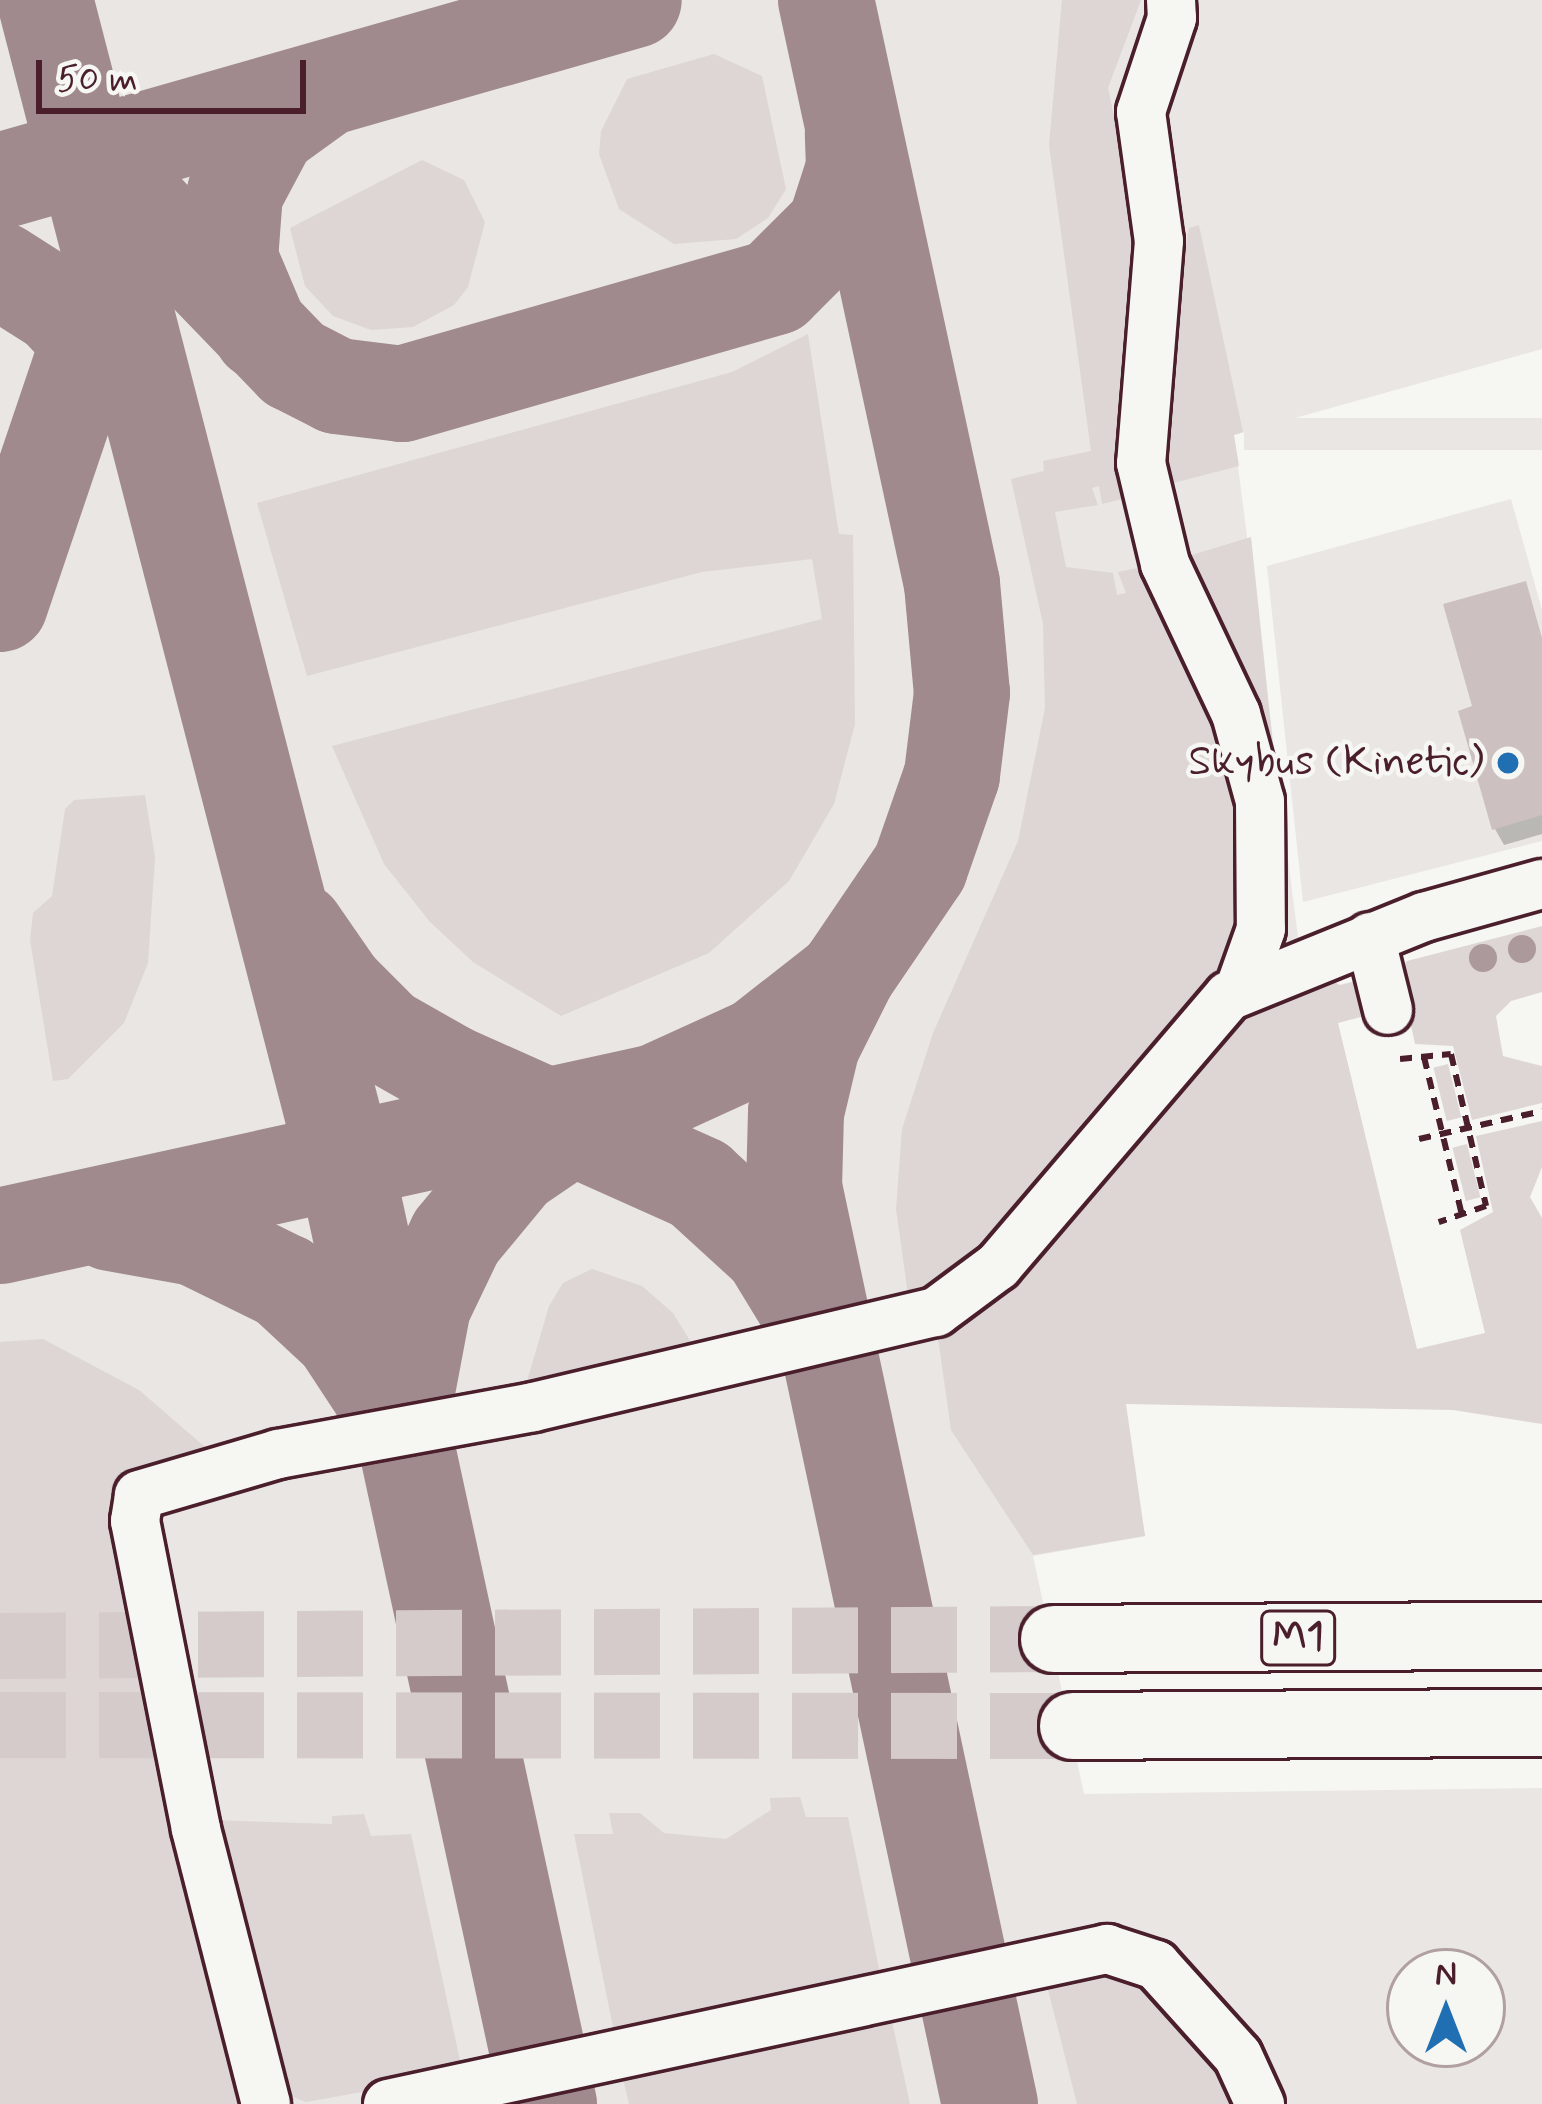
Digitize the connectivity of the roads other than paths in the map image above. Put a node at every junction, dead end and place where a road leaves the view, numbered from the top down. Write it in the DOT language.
graph roads {
  1 [pos="1171,0"];
  2 [pos="1542,884"];
  3 [pos="1370,937"];
  4 [pos="1240,988"];
  5 [pos="1388,1010"];
  6 [pos="1542,1636"];
  7 [pos="1054,1640"];
  8 [pos="1542,1723"];
  9 [pos="1072,1726"];
  10 [pos="266,2104"];
  11 [pos="388,2104"];
  12 [pos="1260,2104"];
  1 -- 4 [label="lane"];
  2 -- 3 [label="lane"];
  3 -- 4 [label="lane"];
  3 -- 5 [label="lane"];
  4 -- 10 [label="lane"];
  6 -- 7 [label="highway, M1"];
  8 -- 9 [label="highway, M1"];
  11 -- 12 [label="lane"];
}
